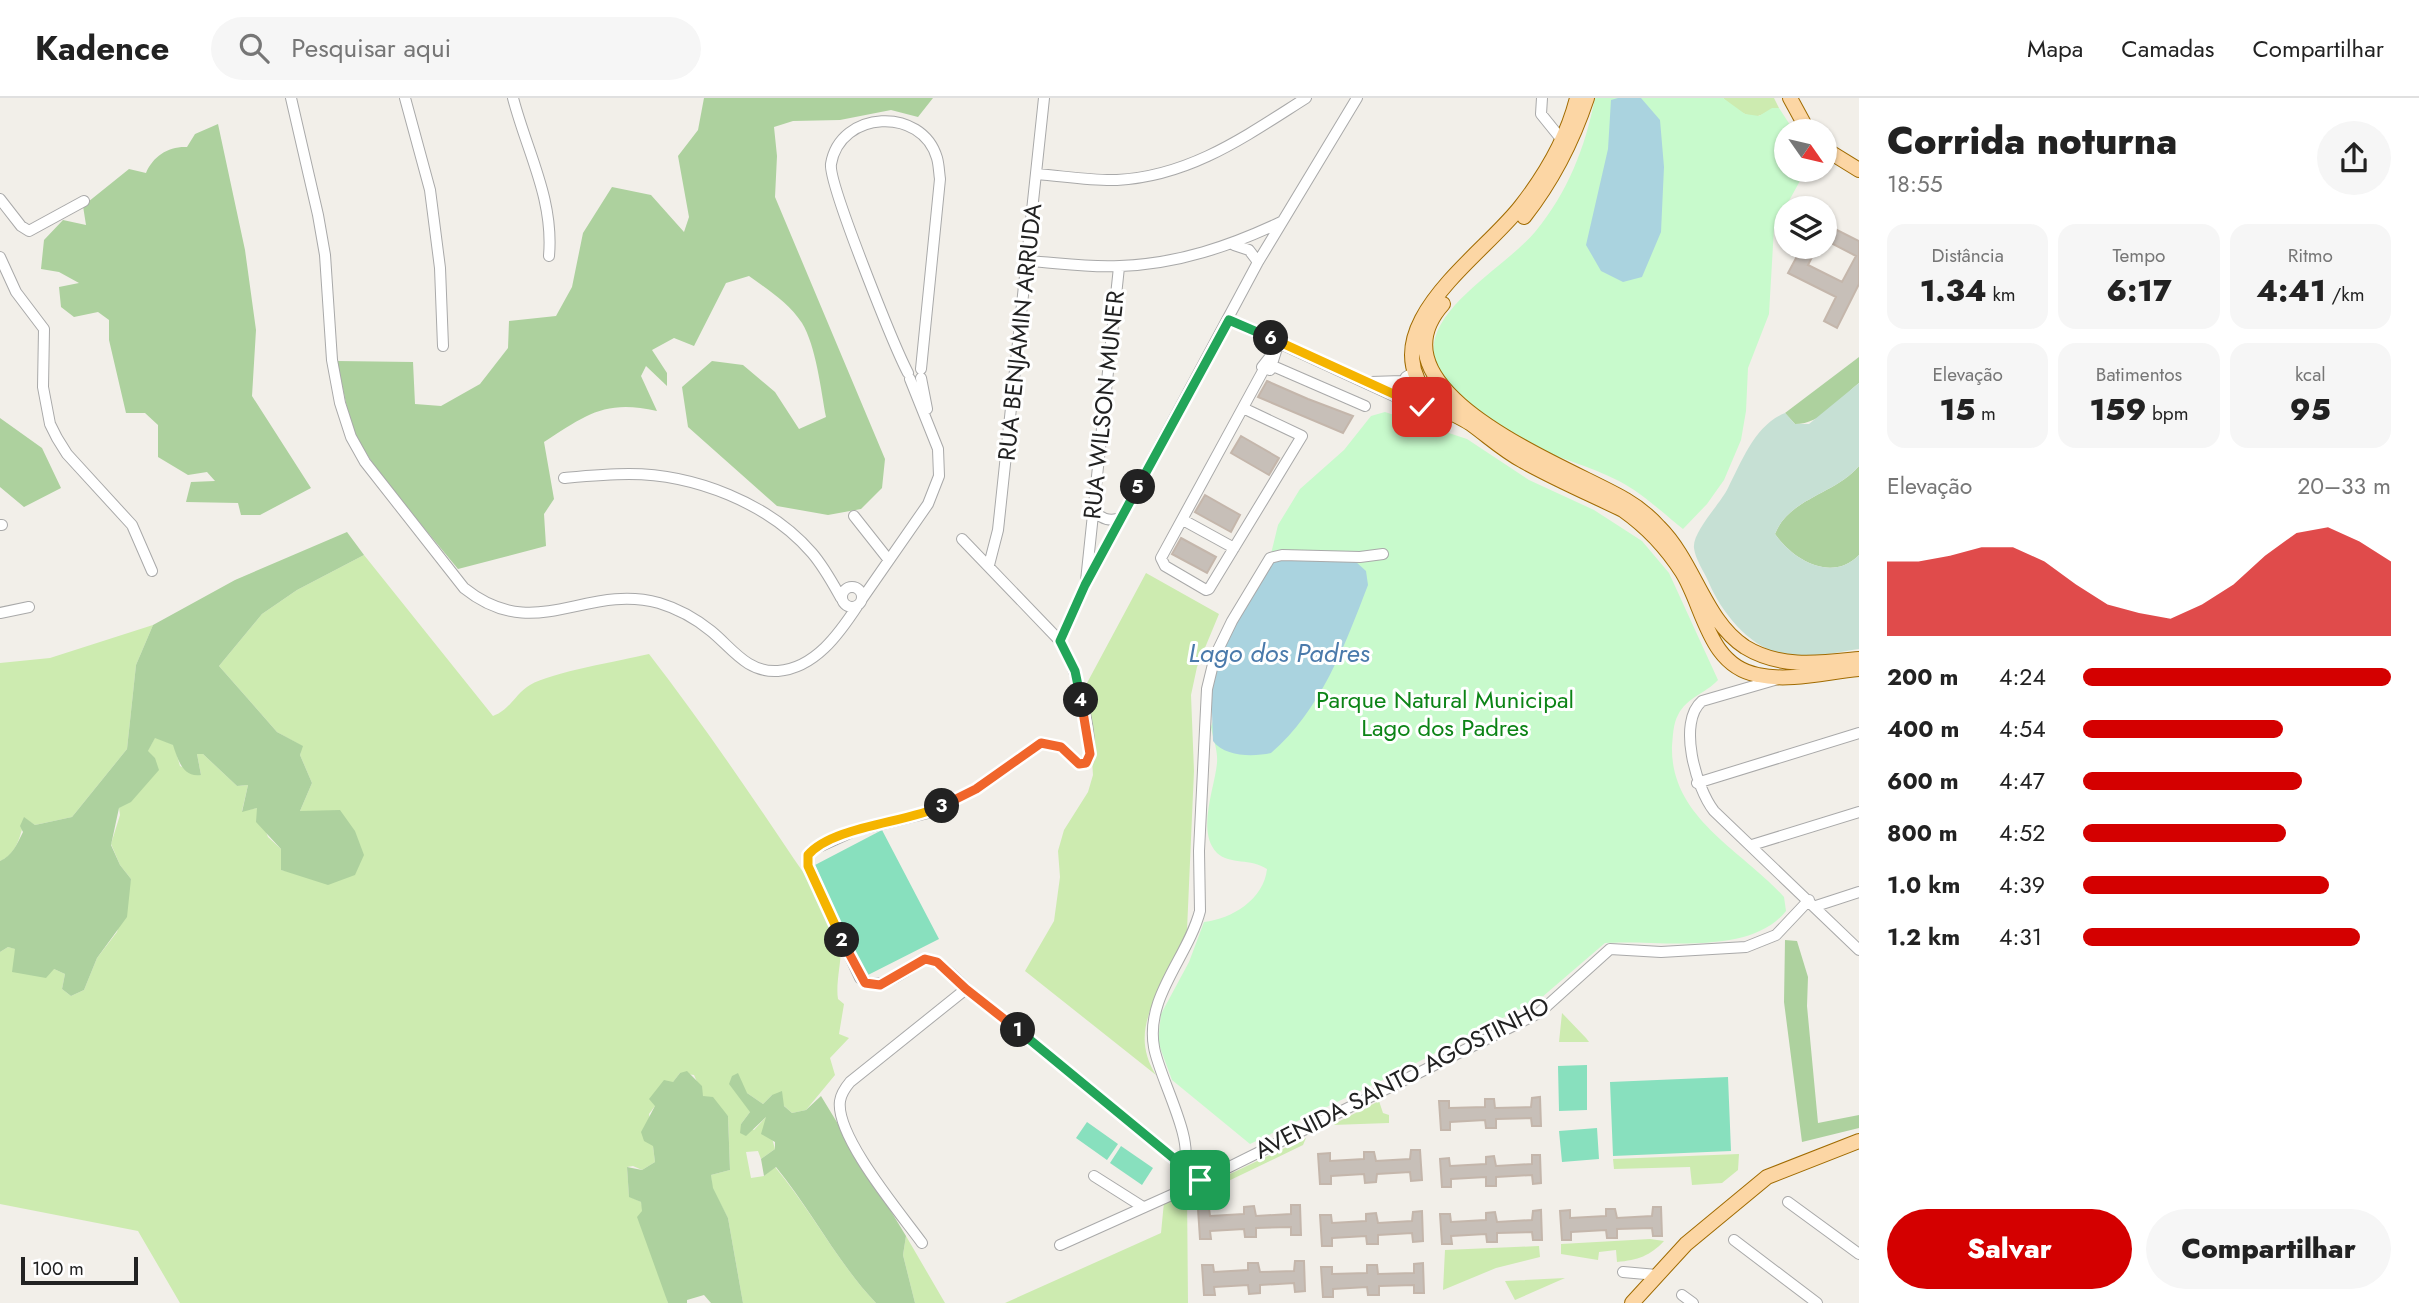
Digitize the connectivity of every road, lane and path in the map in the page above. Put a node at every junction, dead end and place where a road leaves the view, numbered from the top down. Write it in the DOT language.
graph roads {
  1 [pos="291,98"];
  2 [pos="299,98"];
  3 [pos="405,98"];
  4 [pos="513,98"];
  5 [pos="1044,98"];
  6 [pos="1307,98"];
  7 [pos="1542,98"];
  8 [pos="1577,98"];
  9 [pos="1587,98"];
  10 [pos="1790,98"];
  11 [pos="1353,100"];
  12 [pos="295,118"];
  13 [pos="1801,119"];
  14 [pos="1562,140"];
  15 [pos="1838,157"];
  16 [pos="1859,170"];
  17 [pos="1037,174"];
  18 [pos="0,199"];
  19 [pos="84,201"];
  20 [pos="1281,222"];
  21 [pos="1234,245"];
  22 [pos="550,256"];
  23 [pos="0,257"];
  24 [pos="1029,261"];
  25 [pos="1258,262"];
  26 [pos="1119,267"];
  27 [pos="1229,320"];
  28 [pos="1279,345"];
  29 [pos="443,346"];
  30 [pos="1268,367"];
  31 [pos="915,372"];
  32 [pos="1414,372"];
  33 [pos="1436,378"];
  34 [pos="1402,381"];
  35 [pos="1368,382"];
  36 [pos="1432,400"];
  37 [pos="1412,403"];
  38 [pos="1365,406"];
  39 [pos="1243,408"];
  40 [pos="1446,410"];
  41 [pos="1302,436"];
  42 [pos="1314,442"];
  43 [pos="564,478"];
  44 [pos="1092,508"];
  45 [pos="854,516"];
  46 [pos="1121,518"];
  47 [pos="1183,520"];
  48 [pos="962,539"];
  49 [pos="1234,548"];
  50 [pos="1383,554"];
  51 [pos="885,563"];
  52 [pos="989,565"];
  53 [pos="152,571"];
  54 [pos="830,577"];
  55 [pos="1085,585"];
  56 [pos="852,587"];
  57 [pos="842,599"];
  58 [pos="860,602"];
  59 [pos="29,607"];
  60 [pos="0,613"];
  61 [pos="834,637"];
  62 [pos="1060,641"];
  63 [pos="1751,650"];
  64 [pos="1859,659"];
  65 [pos="1859,669"];
  66 [pos="1747,674"];
  67 [pos="1790,676"];
  68 [pos="1734,691"];
  69 [pos="1859,733"];
  70 [pos="1697,783"];
  71 [pos="1859,812"];
  72 [pos="1752,845"];
  73 [pos="1859,892"];
  74 [pos="1813,903"];
  75 [pos="1859,950"];
  76 [pos="966,989"];
  77 [pos="1859,1141"];
  78 [pos="1183,1165"];
  79 [pos="1094,1176"];
  80 [pos="1200,1180"];
  81 [pos="1788,1202"];
  82 [pos="1143,1207"];
  83 [pos="1734,1240"];
  84 [pos="922,1243"];
  85 [pos="1060,1245"];
  86 [pos="1859,1254"];
  87 [pos="1623,1272"];
  88 [pos="1657,1275"];
  89 [pos="1682,1295"];
  90 [pos="1632,1303"];
  91 [pos="1693,1303"];
  92 [pos="1817,1303"];
  1 -- 12 [label="street"];
  2 -- 12 [label="street"];
  3 -- 29 [label="street"];
  4 -- 22 [label="street"];
  5 -- 17 [label="street, RUA BENJAMIN ARRUDA"];
  6 -- 17 [label="street"];
  7 -- 14 [label="street"];
  8 -- 14 [label="main road"];
  9 -- 33 [label="main road"];
  10 -- 13 [label="main road"];
  11 -- 20 [label="street"];
  12 -- 61 [label="street"];
  14 -- 32 [label="main road"];
  15 -- 16 [label="main road"];
  17 -- 24 [label="street, RUA BENJAMIN ARRUDA"];
  18 -- 19 [label="street"];
  20 -- 21 [label="street"];
  20 -- 25 [label="street"];
  21 -- 25 [label="street"];
  21 -- 26 [label="street"];
  23 -- 53 [label="street"];
  24 -- 26 [label="street"];
  24 -- 52 [label="street, RUA BENJAMIN ARRUDA"];
  25 -- 27 [label="street"];
  26 -- 44 [label="street, RUA WILSON MUNER"];
  27 -- 28 [label="street"];
  27 -- 46 [label="street"];
  28 -- 30 [label="street"];
  28 -- 35 [label="street"];
  30 -- 38 [label="street"];
  30 -- 39 [label="street"];
  31 -- 31 [label="street"];
  31 -- 51 [label="street"];
  32 -- 33 [label="main road"];
  32 -- 34 [label="street"];
  32 -- 36 [label="main road"];
  33 -- 36 [label="main road"];
  33 -- 63 [label="main road"];
  34 -- 35 [label="street"];
  34 -- 37 [label="street"];
  35 -- 37 [label="street"];
  36 -- 37 [label="street"];
  36 -- 40 [label="main road"];
  37 -- 40 [label="main road"];
  39 -- 41 [label="street"];
  39 -- 47 [label="street"];
  40 -- 66 [label="main road"];
  41 -- 42 [label="street"];
  41 -- 49 [label="street"];
  43 -- 54 [label="street"];
  44 -- 46 [label="street"];
  44 -- 55 [label="street, RUA WILSON MUNER"];
  45 -- 51 [label="street"];
  46 -- 55 [label="street"];
  47 -- 49 [label="street"];
  47 -- 49 [label="street"];
  48 -- 52 [label="street"];
  50 -- 78 [label="street"];
  51 -- 56 [label="street"];
  51 -- 58 [label="street"];
  52 -- 62 [label="street"];
  54 -- 56 [label="street"];
  54 -- 57 [label="street"];
  55 -- 62 [label="street"];
  56 -- 57 [label="street"];
  56 -- 58 [label="street"];
  57 -- 58 [label="street"];
  57 -- 61 [label="street"];
  58 -- 61 [label="street"];
  59 -- 60 [label="street"];
  62 -- 76 [label="street"];
  63 -- 64 [label="main road"];
  63 -- 66 [label="main road"];
  65 -- 67 [label="main road"];
  66 -- 67 [label="main road"];
  66 -- 68 [label="street"];
  67 -- 68 [label="street"];
  68 -- 70 [label="street"];
  69 -- 70 [label="street"];
  70 -- 72 [label="street"];
  71 -- 72 [label="street"];
  72 -- 74 [label="street"];
  73 -- 74 [label="street"];
  74 -- 75 [label="street"];
  74 -- 80 [label="street, AVENIDA SANTO AGOSTINHO"];
  76 -- 78 [label="street"];
  76 -- 84 [label="street"];
  77 -- 88 [label="main road"];
  78 -- 80 [label="street"];
  79 -- 82 [label="street"];
  80 -- 82 [label="street, AVENIDA SANTO AGOSTINHO"];
  81 -- 86 [label="street"];
  82 -- 85 [label="street, AVENIDA SANTO AGOSTINHO"];
  83 -- 92 [label="street"];
  87 -- 88 [label="street"];
  88 -- 90 [label="main road"];
  89 -- 91 [label="street"];
}
